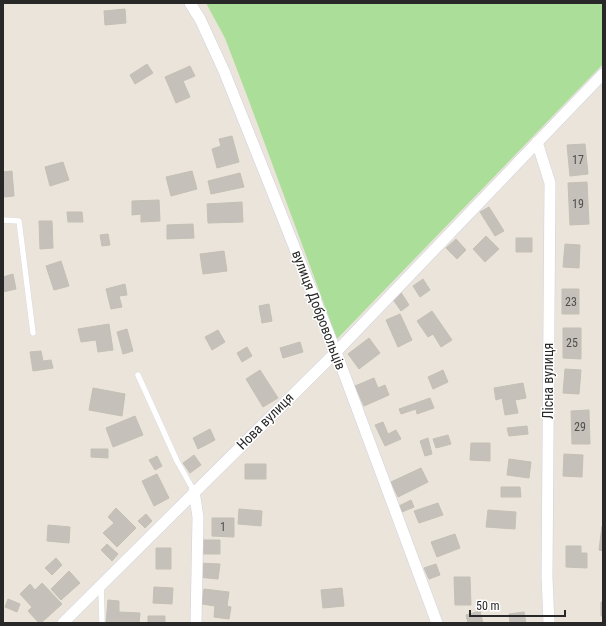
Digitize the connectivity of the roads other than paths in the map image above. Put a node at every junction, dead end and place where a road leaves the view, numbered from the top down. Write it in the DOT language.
graph roads {
  1 [pos="190,3"];
  2 [pos="603,74"];
  3 [pos="537,142"];
  4 [pos="3,220"];
  5 [pos="33,333"];
  6 [pos="336,352"];
  7 [pos="138,375"];
  8 [pos="194,491"];
  9 [pos="101,585"];
  10 [pos="63,623"];
  11 [pos="102,623"];
  12 [pos="196,623"];
  13 [pos="437,623"];
  14 [pos="549,623"];
  1 -- 6 [label="street, вулиця Добровольців"];
  2 -- 3 [label="street"];
  3 -- 6 [label="street"];
  3 -- 14 [label="street, Лісна вулиця"];
  4 -- 5 [label="lane"];
  6 -- 8 [label="street, Нова вулиця"];
  6 -- 13 [label="street, вулиця Добровольців"];
  7 -- 8 [label="lane"];
  8 -- 9 [label="street, Нова вулиця"];
  8 -- 12 [label="street"];
  9 -- 10 [label="street, Нова вулиця"];
  9 -- 11 [label="lane"];
}
